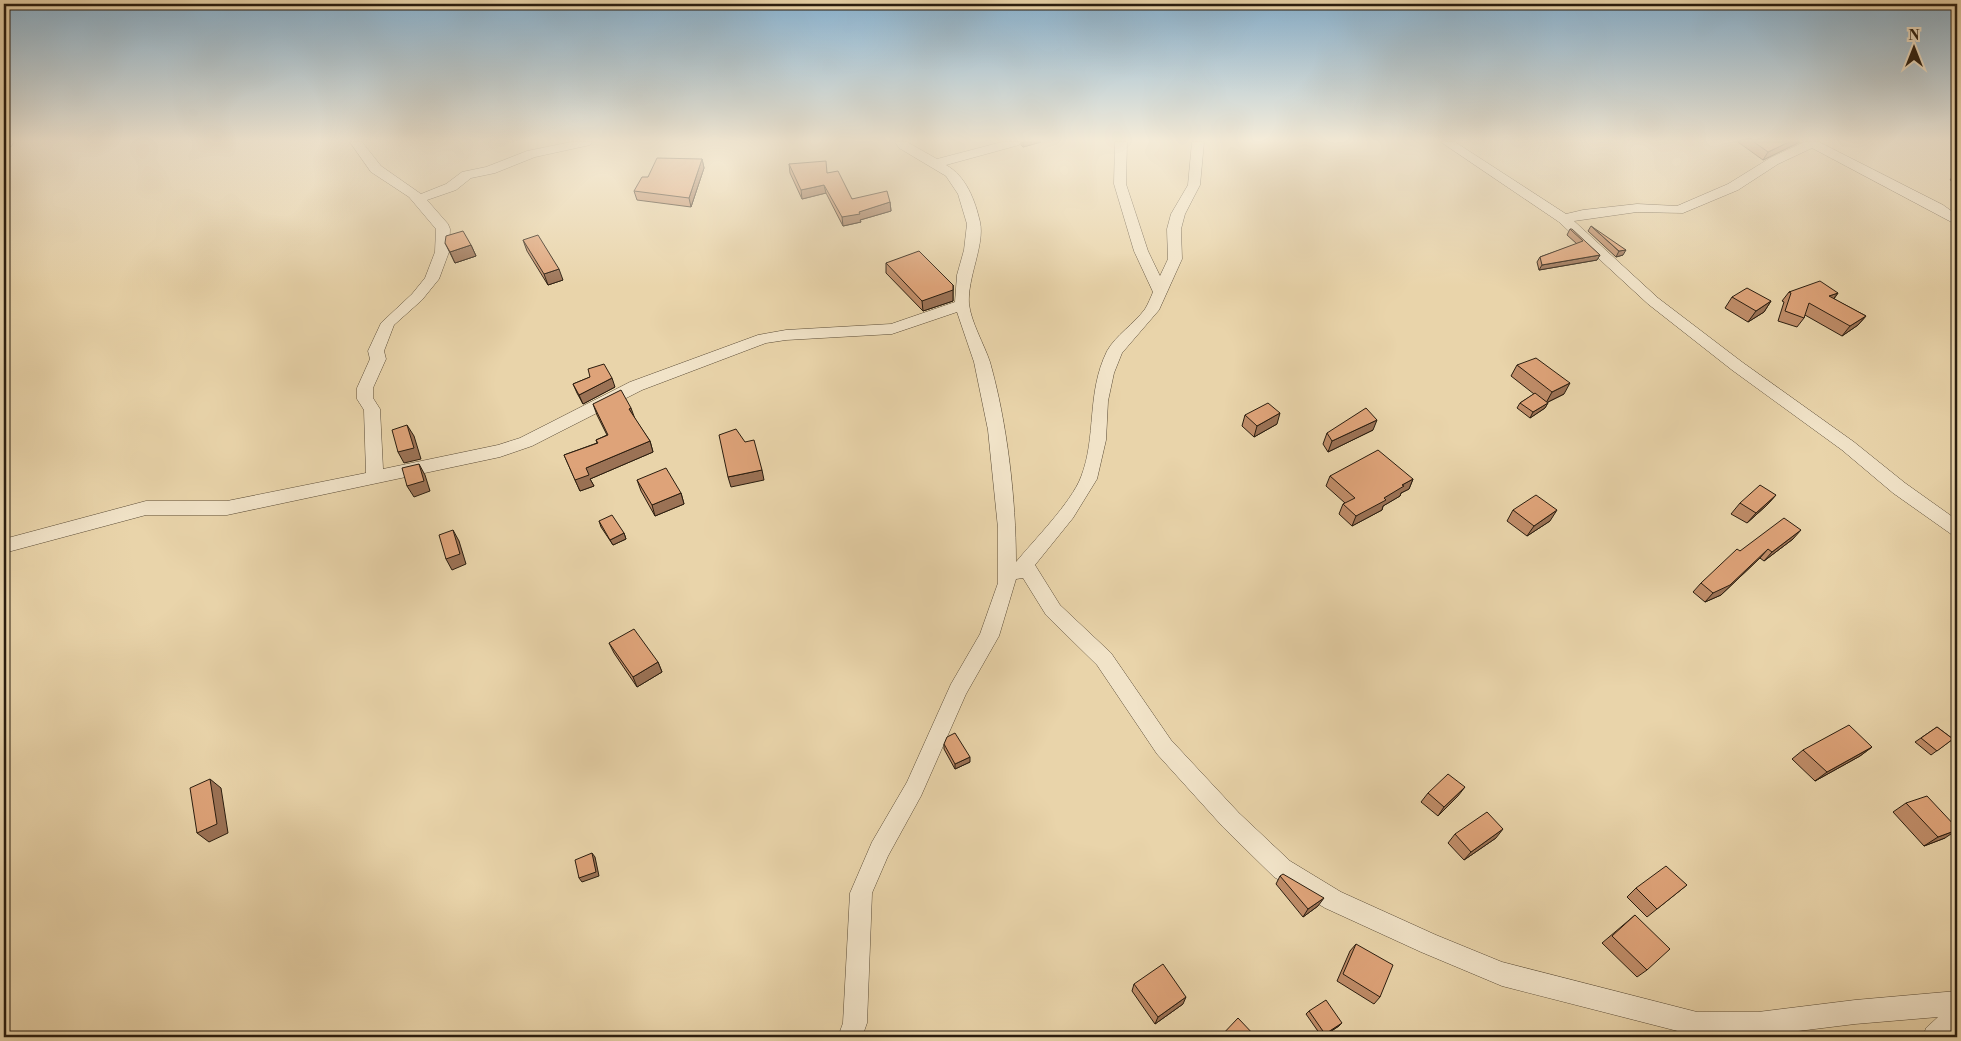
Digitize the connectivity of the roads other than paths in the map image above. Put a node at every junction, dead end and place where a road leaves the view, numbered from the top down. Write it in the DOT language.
graph roads {
  1 [pos="409,191"];
  2 [pos="439,191"];
  3 [pos="963,191"];
  4 [pos="1122,191"];
  5 [pos="1191,191"];
  6 [pos="1521,191"];
  7 [pos="1725,191"];
  8 [pos="1904,191"];
  9 [pos="418,199"];
  10 [pos="1564,219"];
  11 [pos="1957,221"];
  12 [pos="1161,293"];
  13 [pos="962,305"];
  14 [pos="375,477"];
  15 [pos="1957,529"];
  16 [pos="4,546"];
  17 [pos="1026,565"];
  18 [pos="1007,583"];
  19 [pos="1957,1003"];
  20 [pos="1957,1014"];
  21 [pos="850,1037"];
  22 [pos="1935,1037"];
  1 -- 9 [label="street"];
  2 -- 9 [label="street"];
  3 -- 13 [label="street"];
  4 -- 12 [label="street"];
  5 -- 12 [label="street"];
  6 -- 10 [label="street"];
  7 -- 10 [label="street"];
  8 -- 11 [label="street"];
  9 -- 14 [label="street"];
  10 -- 15 [label="street"];
  12 -- 17 [label="street"];
  13 -- 14 [label="street"];
  13 -- 18 [label="street"];
  14 -- 16 [label="street"];
  17 -- 18 [label="street"];
  17 -- 19 [label="street"];
  18 -- 21 [label="street"];
  20 -- 22 [label="street"];
}
